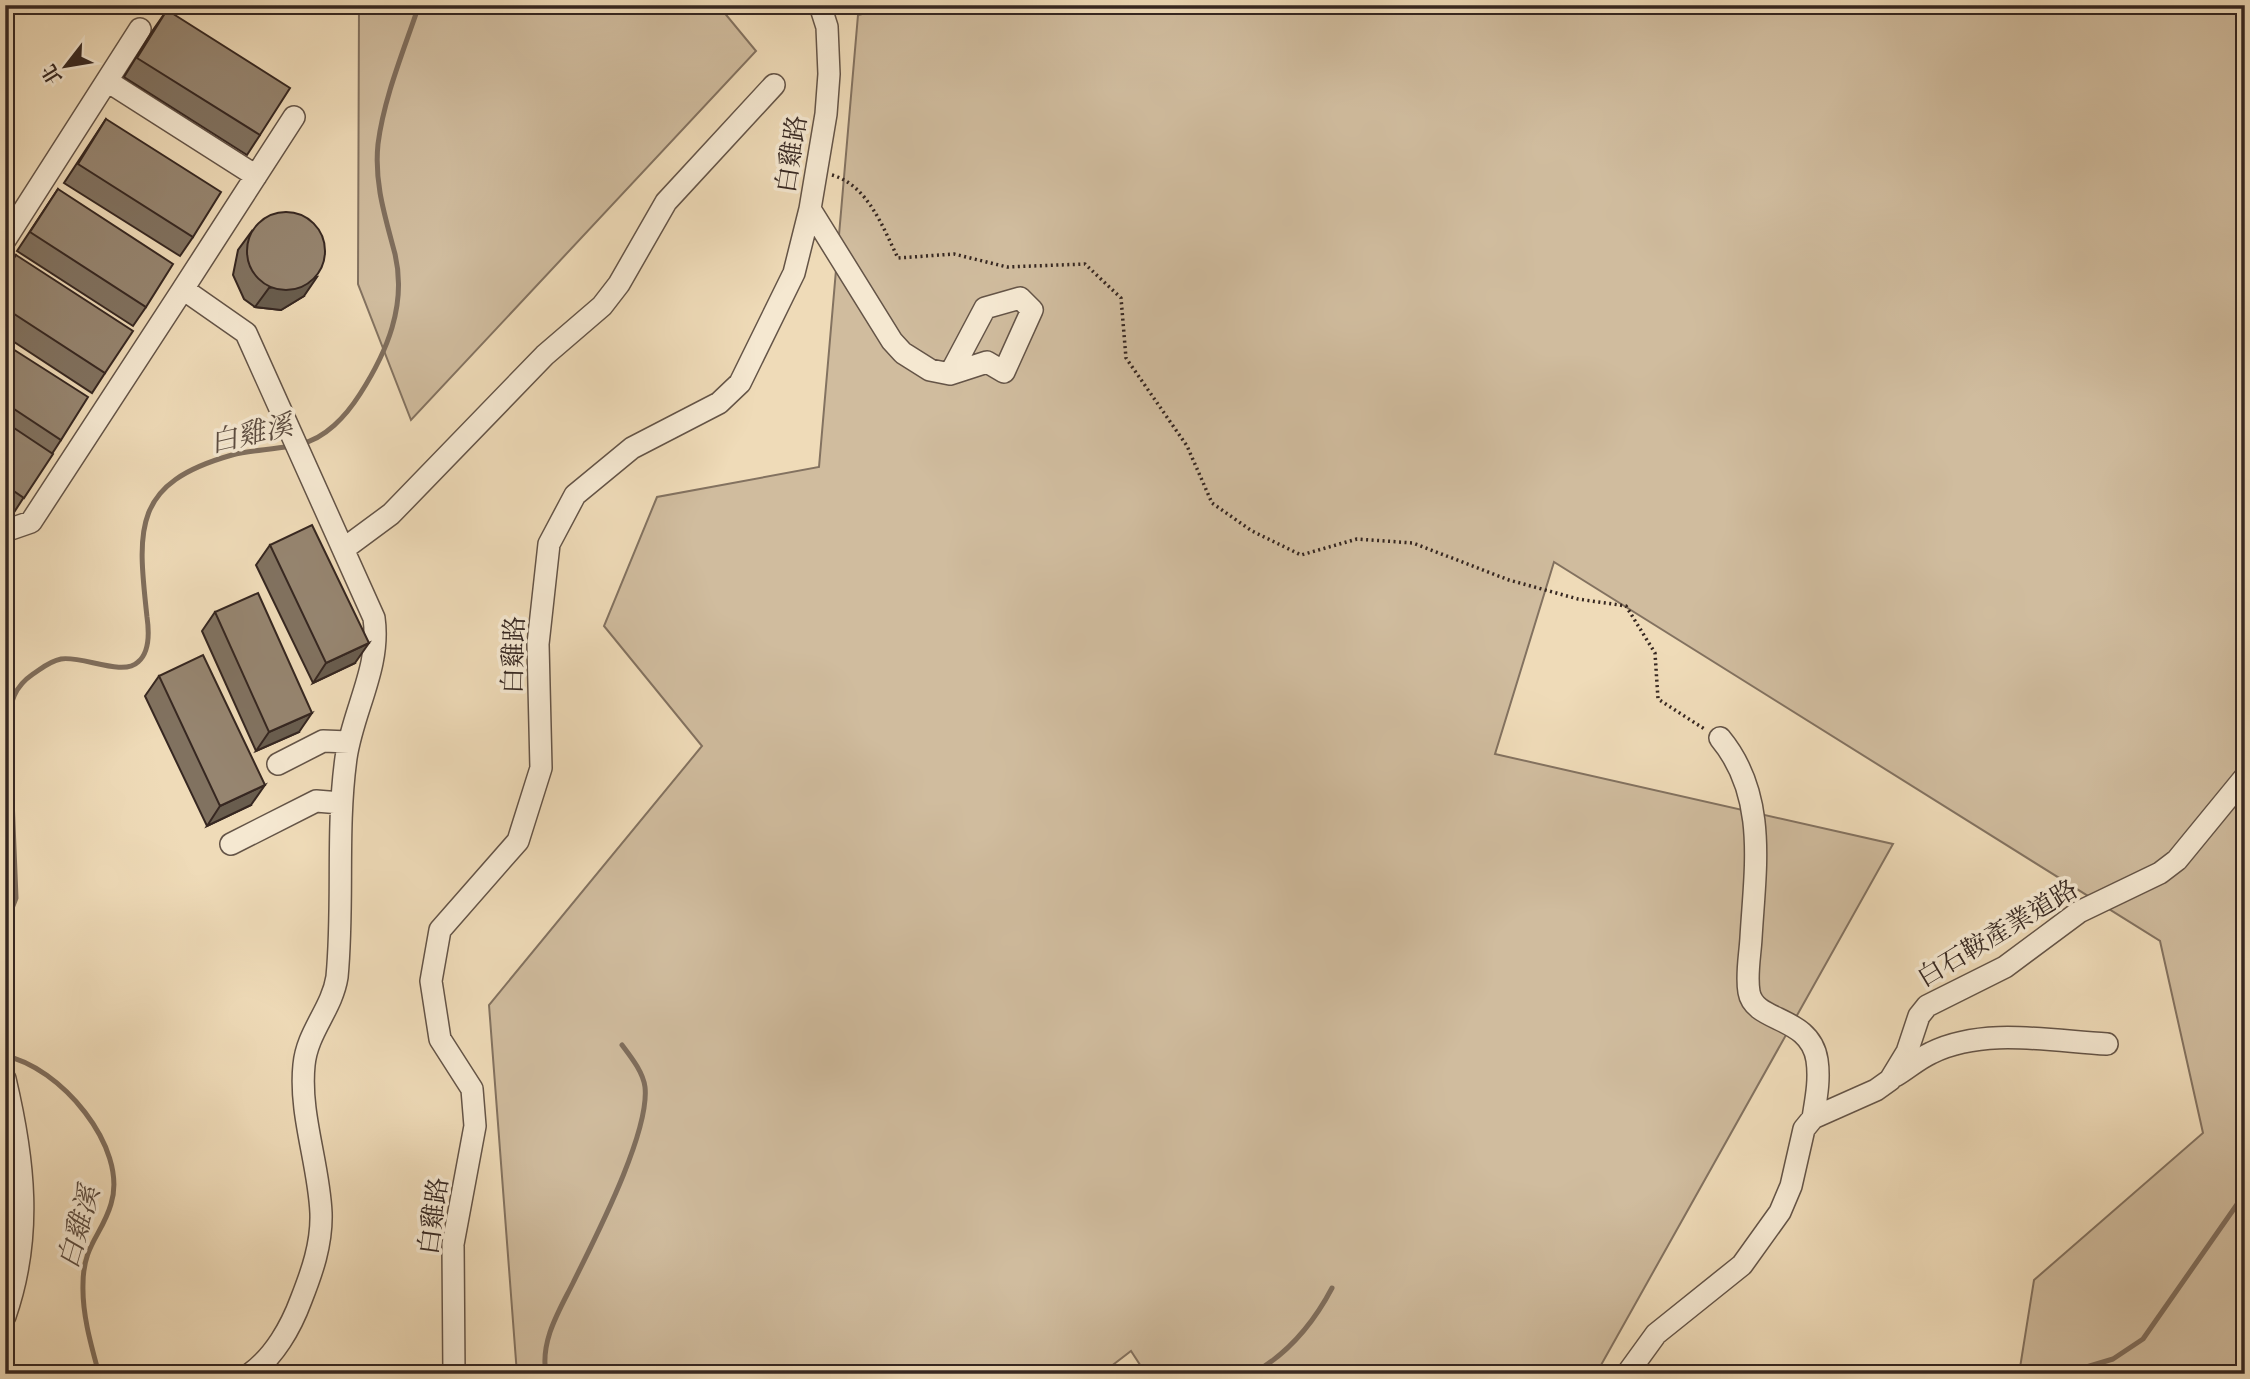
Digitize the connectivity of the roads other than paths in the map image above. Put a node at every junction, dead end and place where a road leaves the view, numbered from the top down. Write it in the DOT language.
graph roads {
  1 [pos="820,5"];
  2 [pos="140,29"];
  3 [pos="107,81"];
  4 [pos="774,85"];
  5 [pos="294,117"];
  6 [pos="256,176"];
  7 [pos="810,209"];
  8 [pos="5,240"];
  9 [pos="183,289"];
  10 [pos="950,374"];
  11 [pos="5,531"];
  12 [pos="345,548"];
  13 [pos="1720,738"];
  14 [pos="349,742"];
  15 [pos="278,764"];
  16 [pos="2245,777"];
  17 [pos="341,803"];
  18 [pos="231,844"];
  19 [pos="2107,1044"];
  20 [pos="1890,1080"];
  21 [pos="7,1087"];
  22 [pos="1813,1118"];
  23 [pos="5,1316"];
  24 [pos="250,1374"];
  25 [pos="454,1374"];
  26 [pos="1627,1374"];
  1 -- 7 [label="street, 白雞路"];
  2 -- 3 [label="street"];
  3 -- 6 [label="street"];
  3 -- 8 [label="street"];
  4 -- 12 [label="street"];
  5 -- 6 [label="street"];
  6 -- 9 [label="street"];
  7 -- 10 [label="street"];
  7 -- 25 [label="street, 白雞路"];
  9 -- 11 [label="street"];
  9 -- 12 [label="street"];
  12 -- 14 [label="street"];
  13 -- 22 [label="street"];
  14 -- 15 [label="street"];
  14 -- 17 [label="street"];
  16 -- 20 [label="street, 白石鞍產業道路"];
  17 -- 18 [label="street"];
  17 -- 24 [label="street"];
  19 -- 20 [label="street"];
  20 -- 22 [label="street, 白石鞍產業道路"];
  21 -- 23 [label="street"];
  22 -- 26 [label="street"];
}
